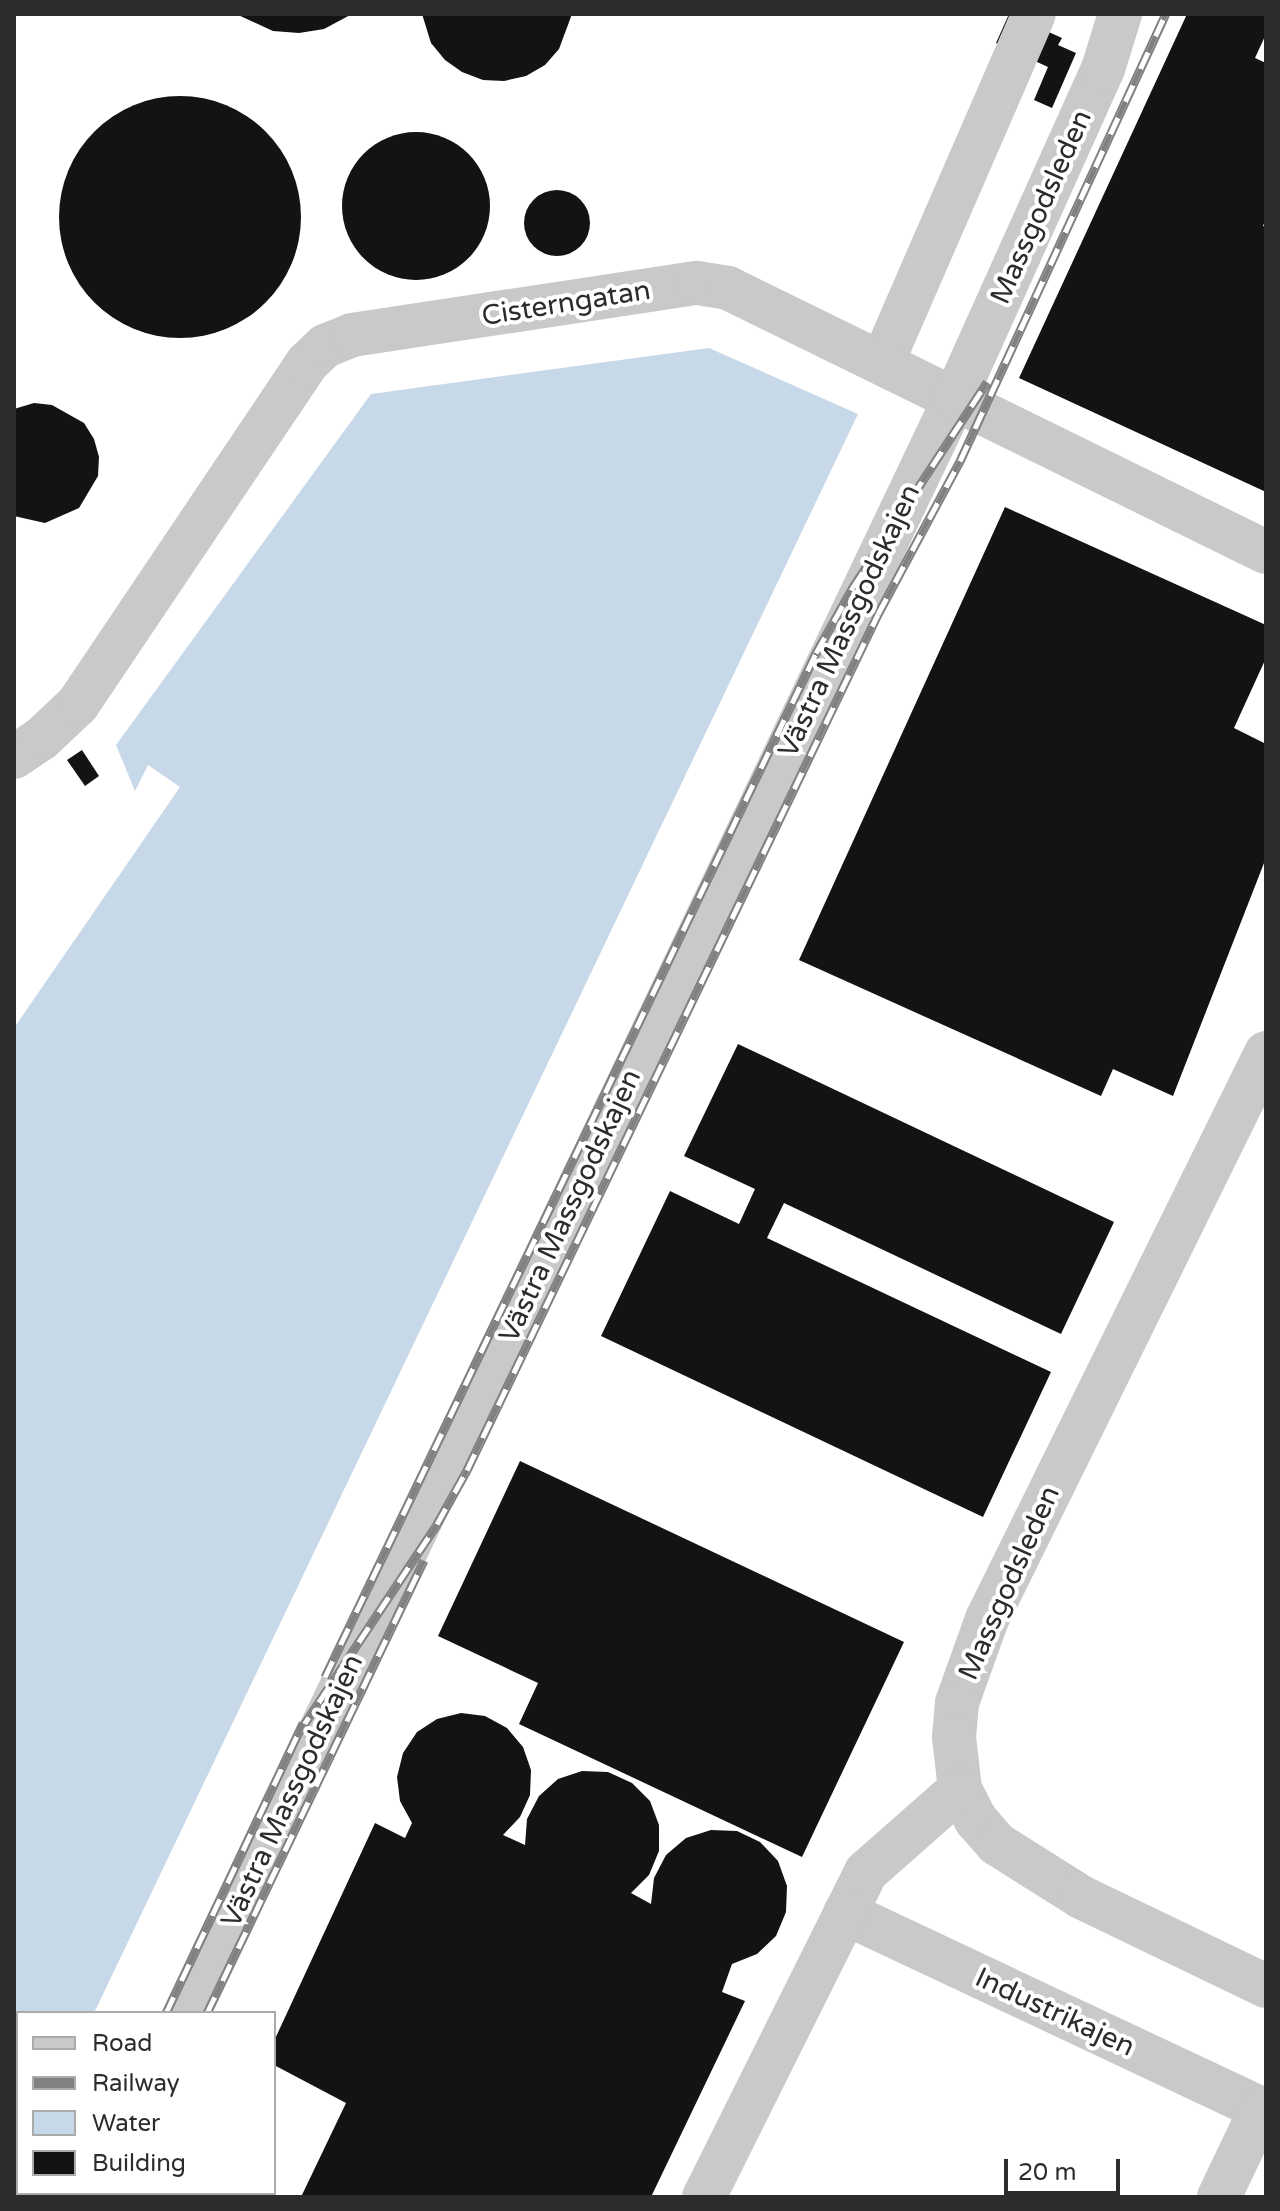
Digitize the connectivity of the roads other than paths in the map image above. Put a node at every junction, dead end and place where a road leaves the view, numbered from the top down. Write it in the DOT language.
graph roads {
  1 [pos="1034,14"];
  2 [pos="1120,14"];
  3 [pos="883,361"];
  4 [pos="955,398"];
  5 [pos="1266,552"];
  6 [pos="14,757"];
  7 [pos="1266,1053"];
  8 [pos="960,1789"];
  9 [pos="845,1913"];
  10 [pos="1266,1986"];
  11 [pos="187,2011"];
  12 [pos="1264,2110"];
  13 [pos="704,2197"];
  14 [pos="1219,2197"];
  1 -- 3 [label="lane"];
  2 -- 4 [label="lane, Massgodsleden"];
  3 -- 4 [label="lane, Cisterngatan"];
  3 -- 6 [label="lane, Cisterngatan"];
  4 -- 5 [label="lane, Cisterngatan"];
  4 -- 11 [label="lane, Västra Massgodskajen"];
  7 -- 8 [label="lane, Massgodsleden"];
  8 -- 9 [label="lane"];
  8 -- 10 [label="lane, Massgodsleden"];
  9 -- 12 [label="lane, Industrikajen"];
  9 -- 13 [label="lane"];
  12 -- 14 [label="lane"];
}
